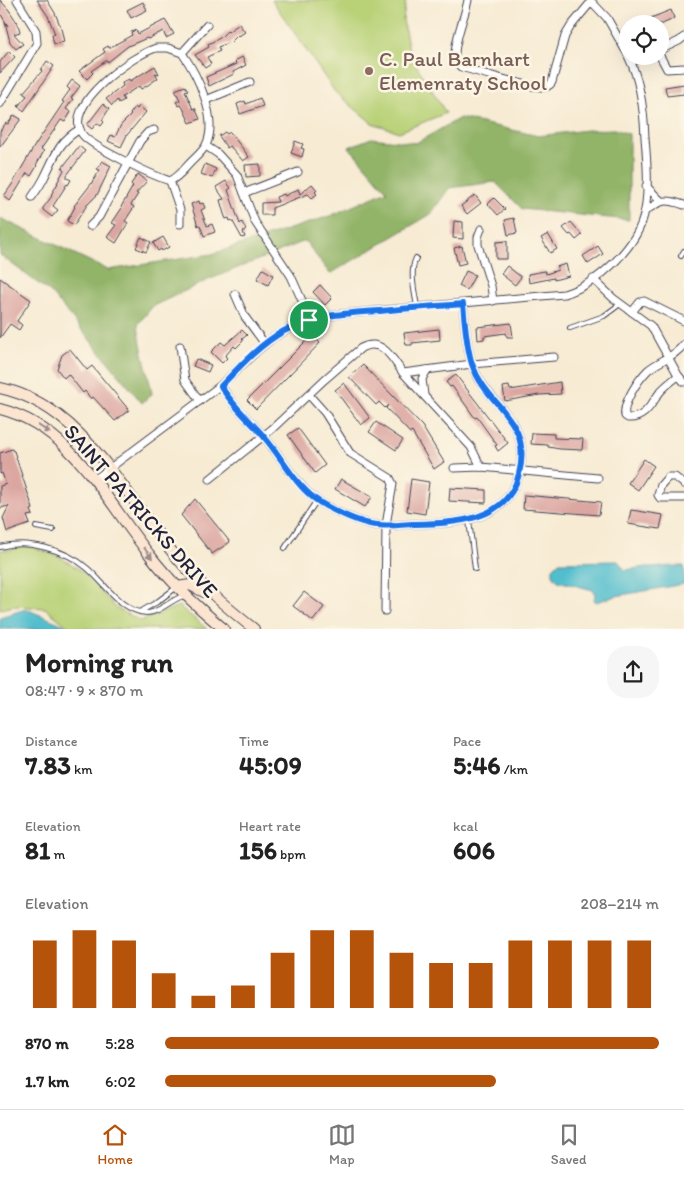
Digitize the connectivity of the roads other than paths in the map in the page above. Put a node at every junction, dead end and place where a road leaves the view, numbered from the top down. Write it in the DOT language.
graph roads {
  1 [pos="18,0"];
  2 [pos="468,0"];
  3 [pos="590,1"];
  4 [pos="208,25"];
  5 [pos="684,37"];
  6 [pos="619,40"];
  7 [pos="669,46"];
  8 [pos="182,53"];
  9 [pos="632,65"];
  10 [pos="665,65"];
  11 [pos="684,68"];
  12 [pos="250,82"];
  13 [pos="206,100"];
  14 [pos="0,104"];
  15 [pos="80,129"];
  16 [pos="154,130"];
  17 [pos="206,146"];
  18 [pos="128,162"];
  19 [pos="298,172"];
  20 [pos="170,181"];
  21 [pos="646,186"];
  22 [pos="244,193"];
  23 [pos="32,197"];
  24 [pos="660,200"];
  25 [pos="684,205"];
  26 [pos="645,210"];
  27 [pos="180,224"];
  28 [pos="90,226"];
  29 [pos="481,229"];
  30 [pos="684,251"];
  31 [pos="681,256"];
  32 [pos="416,258"];
  33 [pos="593,279"];
  34 [pos="235,294"];
  35 [pos="493,301"];
  36 [pos="463,304"];
  37 [pos="620,304"];
  38 [pos="417,308"];
  39 [pos="632,312"];
  40 [pos="309,320"];
  41 [pos="684,322"];
  42 [pos="570,328"];
  43 [pos="265,344"];
  44 [pos="684,344"];
  45 [pos="180,346"];
  46 [pos="554,358"];
  47 [pos="669,358"];
  48 [pos="472,364"];
  49 [pos="427,370"];
  50 [pos="403,373"];
  51 [pos="678,376"];
  52 [pos="684,382"];
  53 [pos="221,386"];
  54 [pos="0,388"];
  55 [pos="309,394"];
  56 [pos="424,395"];
  57 [pos="200,401"];
  58 [pos="0,409"];
  59 [pos="264,437"];
  60 [pos="481,467"];
  61 [pos="454,468"];
  62 [pos="110,469"];
  63 [pos="520,470"];
  64 [pos="210,478"];
  65 [pos="598,478"];
  66 [pos="94,480"];
  67 [pos="684,484"];
  68 [pos="684,498"];
  69 [pos="316,500"];
  70 [pos="469,520"];
  71 [pos="386,526"];
  72 [pos="36,527"];
  73 [pos="53,530"];
  74 [pos="0,547"];
  75 [pos="285,548"];
  76 [pos="475,569"];
  77 [pos="176,587"];
  78 [pos="185,596"];
  79 [pos="140,612"];
  80 [pos="385,612"];
  81 [pos="238,616"];
  82 [pos="224,629"];
  83 [pos="254,629"];
  1 -- 14 [label="street"];
  2 -- 3 [label="street"];
  3 -- 6 [label="street"];
  4 -- 8 [label="street"];
  5 -- 7 [label="street"];
  8 -- 13 [label="street"];
  8 -- 15 [label="street"];
  9 -- 21 [label="street"];
  10 -- 11 [label="street"];
  12 -- 13 [label="street"];
  13 -- 17 [label="street"];
  15 -- 18 [label="street"];
  15 -- 23 [label="street"];
  16 -- 18 [label="street"];
  17 -- 20 [label="street"];
  17 -- 22 [label="street"];
  18 -- 20 [label="street"];
  18 -- 28 [label="street"];
  19 -- 22 [label="street"];
  20 -- 27 [label="street"];
  21 -- 24 [label="street"];
  21 -- 26 [label="street"];
  22 -- 40 [label="street"];
  24 -- 25 [label="street"];
  24 -- 26 [label="street"];
  26 -- 33 [label="street"];
  29 -- 35 [label="street"];
  30 -- 31 [label="lane"];
  32 -- 38 [label="lane"];
  33 -- 35 [label="street"];
  33 -- 37 [label="street"];
  34 -- 43 [label="street"];
  35 -- 36 [label="street"];
  36 -- 38 [label="street"];
  36 -- 48 [label="street"];
  37 -- 39 [label="street"];
  37 -- 42 [label="lane"];
  38 -- 40 [label="street"];
  39 -- 41 [label="street"];
  39 -- 47 [label="street"];
  40 -- 43 [label="street"];
  43 -- 53 [label="street"];
  44 -- 47 [label="street"];
  45 -- 57 [label="street"];
  46 -- 48 [label="street"];
  47 -- 51 [label="street"];
  47 -- 51 [label="street"];
  48 -- 49 [label="street"];
  48 -- 63 [label="street"];
  49 -- 50 [label="street"];
  49 -- 56 [label="street"];
  50 -- 55 [label="street"];
  50 -- 56 [label="street"];
  51 -- 52 [label="street"];
  53 -- 57 [label="street"];
  53 -- 59 [label="street"];
  54 -- 62 [label="main road, SAINT PATRICKS DRIVE"];
  55 -- 59 [label="street"];
  55 -- 71 [label="street"];
  56 -- 60 [label="street"];
  57 -- 62 [label="street"];
  58 -- 66 [label="main road, SAINT PATRICKS DRIVE, one-way"];
  59 -- 64 [label="street"];
  59 -- 69 [label="street"];
  60 -- 61 [label="street"];
  60 -- 63 [label="street"];
  62 -- 66 [label="street"];
  62 -- 81 [label="main road, SAINT PATRICKS DRIVE"];
  63 -- 65 [label="street"];
  63 -- 70 [label="street"];
  66 -- 77 [label="main road, SAINT PATRICKS DRIVE, one-way"];
  67 -- 68 [label="street"];
  69 -- 71 [label="street"];
  69 -- 75 [label="lane"];
  70 -- 71 [label="street"];
  70 -- 76 [label="lane"];
  71 -- 80 [label="street"];
  72 -- 73 [label="lane"];
  74 -- 79 [label="lane"];
  77 -- 78 [label="main road, SAINT PATRICKS DRIVE"];
  77 -- 79 [label="lane"];
  77 -- 81 [label="main road"];
  78 -- 79 [label="lane"];
  78 -- 82 [label="main road, SAINT PATRICKS DRIVE"];
  81 -- 83 [label="main road, SAINT PATRICKS DRIVE"];
}
